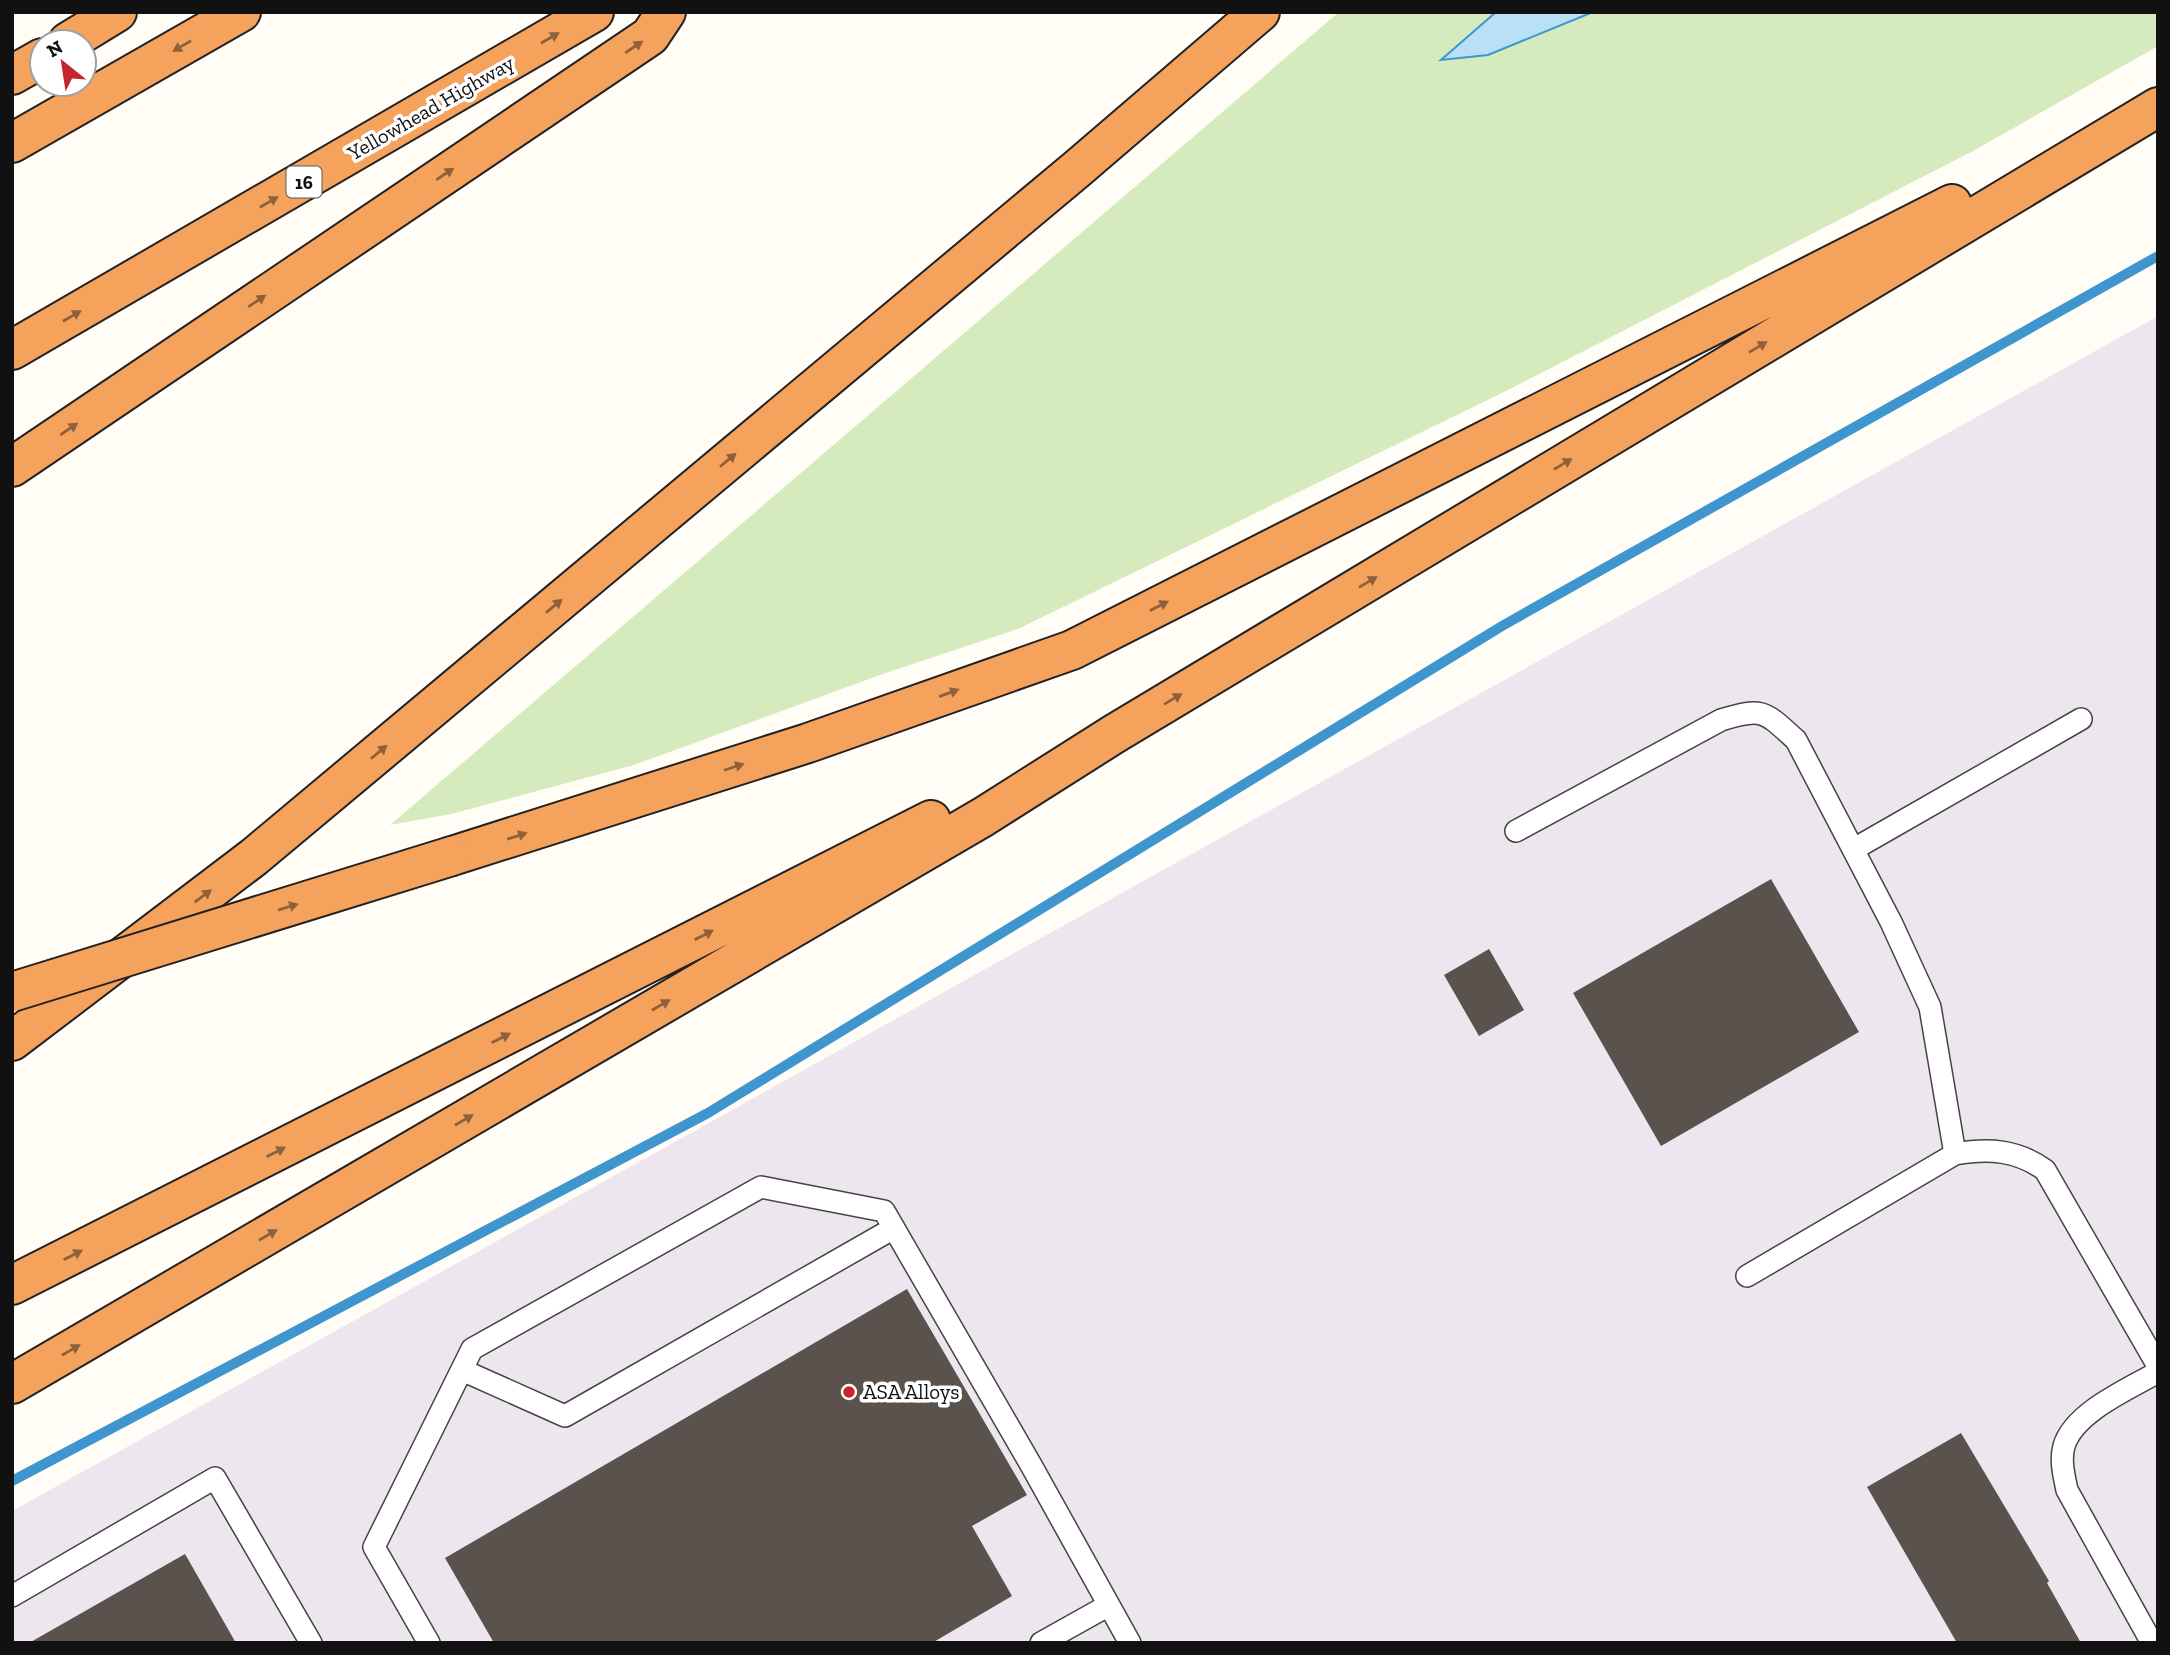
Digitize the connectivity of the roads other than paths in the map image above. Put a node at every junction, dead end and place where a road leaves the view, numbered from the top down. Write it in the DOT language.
graph roads {
  1 [pos="117,12"];
  2 [pos="242,12"];
  3 [pos="594,12"];
  4 [pos="666,12"];
  5 [pos="1260,12"];
  6 [pos="91,28"];
  7 [pos="28,66"];
  8 [pos="12,75"];
  9 [pos="2158,100"];
  10 [pos="2158,107"];
  11 [pos="12,143"];
  12 [pos="12,350"];
  13 [pos="12,467"];
  14 [pos="2081,719"];
  15 [pos="1115,734"];
  16 [pos="1516,831"];
  17 [pos="1854,849"];
  18 [pos="12,992"];
  19 [pos="12,1041"];
  20 [pos="1955,1154"];
  21 [pos="894,1228"];
  22 [pos="1748,1276"];
  23 [pos="12,1285"];
  24 [pos="2158,1366"];
  25 [pos="462,1370"];
  26 [pos="2158,1372"];
  27 [pos="12,1384"];
  28 [pos="12,1596"];
  29 [pos="1109,1605"];
  30 [pos="311,1643"];
  31 [pos="429,1643"];
  32 [pos="1041,1643"];
  33 [pos="1130,1643"];
  34 [pos="2152,1643"];
  1 -- 6 [label="highway"];
  2 -- 11 [label="highway, one-way"];
  12 -- 3 [label="highway, Yellowhead Highway / 16, one-way"];
  13 -- 4 [label="highway, one-way"];
  19 -- 5 [label="highway, one-way"];
  7 -- 8 [label="highway"];
  18 -- 9 [label="highway, one-way, bridge"];
  15 -- 10 [label="highway, one-way"];
  14 -- 17 [label="lane"];
  23 -- 15 [label="highway, one-way"];
  27 -- 15 [label="highway, one-way"];
  16 -- 17 [label="lane"];
  17 -- 20 [label="lane"];
  20 -- 22 [label="lane"];
  20 -- 24 [label="lane"];
  21 -- 25 [label="lane"];
  21 -- 25 [label="lane"];
  21 -- 29 [label="lane"];
  25 -- 31 [label="lane"];
  26 -- 34 [label="lane"];
  28 -- 30 [label="lane"];
  29 -- 32 [label="lane"];
  29 -- 33 [label="lane"];
}
